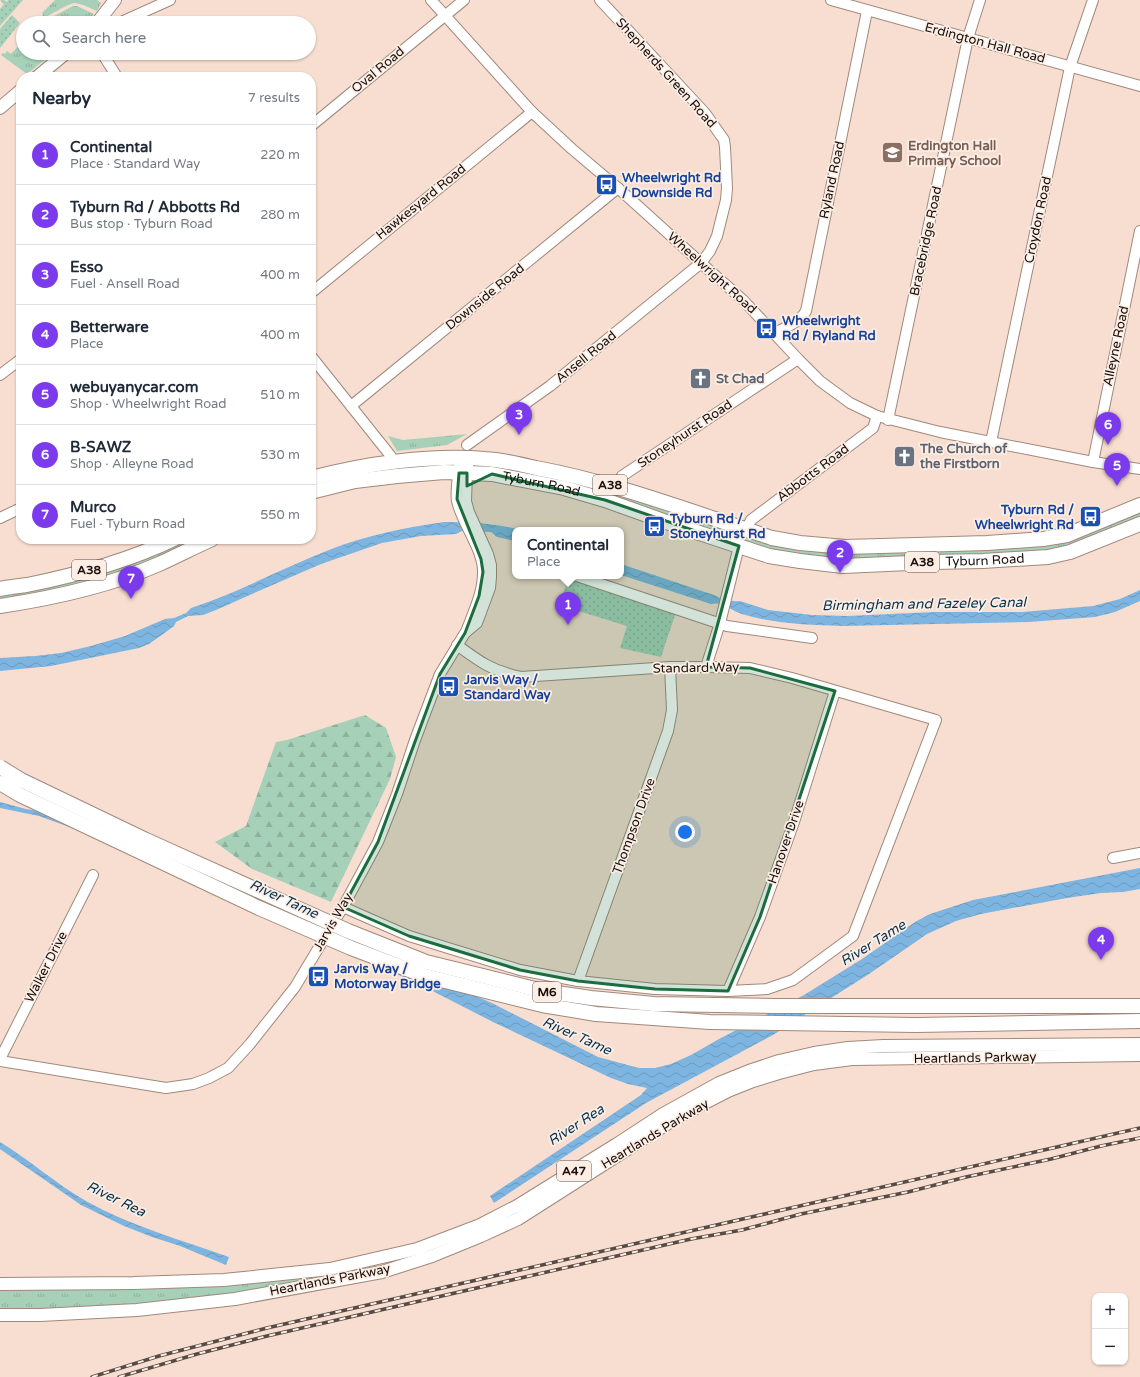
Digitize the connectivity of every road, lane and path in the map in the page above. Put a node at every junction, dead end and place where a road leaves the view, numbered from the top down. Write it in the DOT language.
graph roads {
  1 [pos="114,0"];
  2 [pos="170,0"];
  3 [pos="432,0"];
  4 [pos="464,0"];
  5 [pos="600,0"];
  6 [pos="831,0"];
  7 [pos="980,0"];
  8 [pos="1093,0"];
  9 [pos="867,11"];
  10 [pos="444,15"];
  11 [pos="102,16"];
  12 [pos="135,16"];
  13 [pos="968,38"];
  14 [pos="58,60"];
  15 [pos="106,60"];
  16 [pos="1070,66"];
  17 [pos="43,72"];
  18 [pos="114,72"];
  19 [pos="1140,86"];
  20 [pos="16,94"];
  21 [pos="0,108"];
  22 [pos="532,112"];
  23 [pos="316,122"];
  24 [pos="618,188"];
  25 [pos="1140,231"];
  26 [pos="701,263"];
  27 [pos="316,289"];
  28 [pos="775,333"];
  29 [pos="798,359"];
  30 [pos="316,362"];
  31 [pos="16,363"];
  32 [pos="0,375"];
  33 [pos="351,406"];
  34 [pos="877,416"];
  35 [pos="888,420"];
  36 [pos="991,442"];
  37 [pos="465,454"];
  38 [pos="393,462"];
  39 [pos="1093,462"];
  40 [pos="1140,469"];
  41 [pos="444,472"];
  42 [pos="463,473"];
  43 [pos="492,474"];
  44 [pos="316,477"];
  45 [pos="618,488"];
  46 [pos="316,491"];
  47 [pos="467,491"];
  48 [pos="456,499"];
  49 [pos="1140,505"];
  50 [pos="16,510"];
  51 [pos="464,512"];
  52 [pos="0,518"];
  53 [pos="1140,524"];
  54 [pos="746,530"];
  55 [pos="161,544"];
  56 [pos="201,544"];
  57 [pos="739,546"];
  58 [pos="586,579"];
  59 [pos="0,589"];
  60 [pos="0,606"];
  61 [pos="720,623"];
  62 [pos="812,638"];
  63 [pos="457,645"];
  64 [pos="670,667"];
  65 [pos="706,667"];
  66 [pos="836,691"];
  67 [pos="0,768"];
  68 [pos="0,783"];
  69 [pos="1140,853"];
  70 [pos="1113,858"];
  71 [pos="93,875"];
  72 [pos="343,907"];
  73 [pos="578,981"];
  74 [pos="728,991"];
  75 [pos="1140,1006"];
  76 [pos="1140,1021"];
  77 [pos="1140,1044"];
  78 [pos="1140,1055"];
  79 [pos="0,1060"];
  80 [pos="0,1284"];
  81 [pos="0,1315"];
  1 -- 11 [label="main road"];
  2 -- 12 [label="street"];
  3 -- 10 [label="street, Wheelwright Road"];
  4 -- 10 [label="street"];
  5 -- 26 [label="street, Shepherds Green Road"];
  6 -- 9 [label="street, Erdington Hall Road"];
  7 -- 13 [label="street, Bracebridge Road"];
  8 -- 16 [label="street, Croydon Road"];
  9 -- 13 [label="street, Erdington Hall Road"];
  9 -- 28 [label="street, Ryland Road"];
  10 -- 22 [label="street, Wheelwright Road"];
  10 -- 23 [label="street, Oval Road"];
  13 -- 16 [label="street, Erdington Hall Road"];
  13 -- 35 [label="street, Bracebridge Road"];
  14 -- 17 [label="main road"];
  15 -- 18 [label="street"];
  16 -- 19 [label="street, Erdington Hall Road"];
  16 -- 36 [label="street, Croydon Road"];
  20 -- 21 [label="main road"];
  22 -- 24 [label="street, Wheelwright Road"];
  22 -- 27 [label="street, Hawkesyard Road"];
  24 -- 26 [label="street, Wheelwright Road"];
  24 -- 33 [label="street, Downside Road"];
  25 -- 39 [label="street, Alleyne Road"];
  26 -- 28 [label="street, Wheelwright Road"];
  26 -- 37 [label="street, Ansell Road"];
  28 -- 29 [label="street, Wheelwright Road"];
  29 -- 34 [label="street, Wheelwright Road"];
  29 -- 45 [label="street, Stoneyhurst Road"];
  30 -- 33 [label="street"];
  31 -- 32 [label="street"];
  33 -- 38 [label="street"];
  34 -- 35 [label="street, Wheelwright Road"];
  34 -- 54 [label="street, Abbotts Road"];
  35 -- 36 [label="street, Wheelwright Road"];
  36 -- 39 [label="street, Wheelwright Road"];
  37 -- 38 [label="highway, Tyburn Road / A38"];
  37 -- 42 [label="street"];
  37 -- 45 [label="highway, Tyburn Road / A38"];
  38 -- 44 [label="highway, Tyburn Road / A38"];
  39 -- 40 [label="street, Wheelwright Road"];
  41 -- 42 [label="highway, Tyburn Road / A38"];
  41 -- 46 [label="highway, Tyburn Road / A38"];
  41 -- 48 [label="street"];
  42 -- 43 [label="highway, Tyburn Road / A38"];
  42 -- 47 [label="street, Jarvis Way"];
  42 -- 48 [label="street"];
  43 -- 47 [label="street"];
  43 -- 57 [label="highway, Tyburn Road / A38"];
  45 -- 54 [label="highway, Tyburn Road / A38"];
  47 -- 51 [label="street, Jarvis Way"];
  48 -- 51 [label="street"];
  49 -- 54 [label="highway, Tyburn Road / A38"];
  50 -- 52 [label="street"];
  51 -- 63 [label="street, Jarvis Way"];
  53 -- 57 [label="highway, Tyburn Road / A38"];
  55 -- 59 [label="highway, A38"];
  56 -- 60 [label="highway, A38"];
  57 -- 61 [label="street"];
  58 -- 61 [label="street"];
  61 -- 62 [label="street"];
  61 -- 65 [label="street"];
  63 -- 64 [label="street, Standard Way"];
  63 -- 72 [label="street, Jarvis Way"];
  64 -- 65 [label="street, Standard Way"];
  64 -- 73 [label="street, Thompson Drive"];
  65 -- 66 [label="street, Standard Way"];
  66 -- 74 [label="street, Hanover Drive"];
  66 -- 74 [label="street, Standard Way"];
  67 -- 75 [label="highway, M6, bridge"];
  68 -- 76 [label="highway, M6, bridge"];
  69 -- 70 [label="street"];
  71 -- 79 [label="street, Walker Drive"];
  72 -- 73 [label="street"];
  72 -- 79 [label="street, Jarvis Way"];
  73 -- 74 [label="street"];
  77 -- 80 [label="main road, Heartlands Parkway / A47"];
  78 -- 81 [label="main road, Heartlands Parkway / A47"];
}
